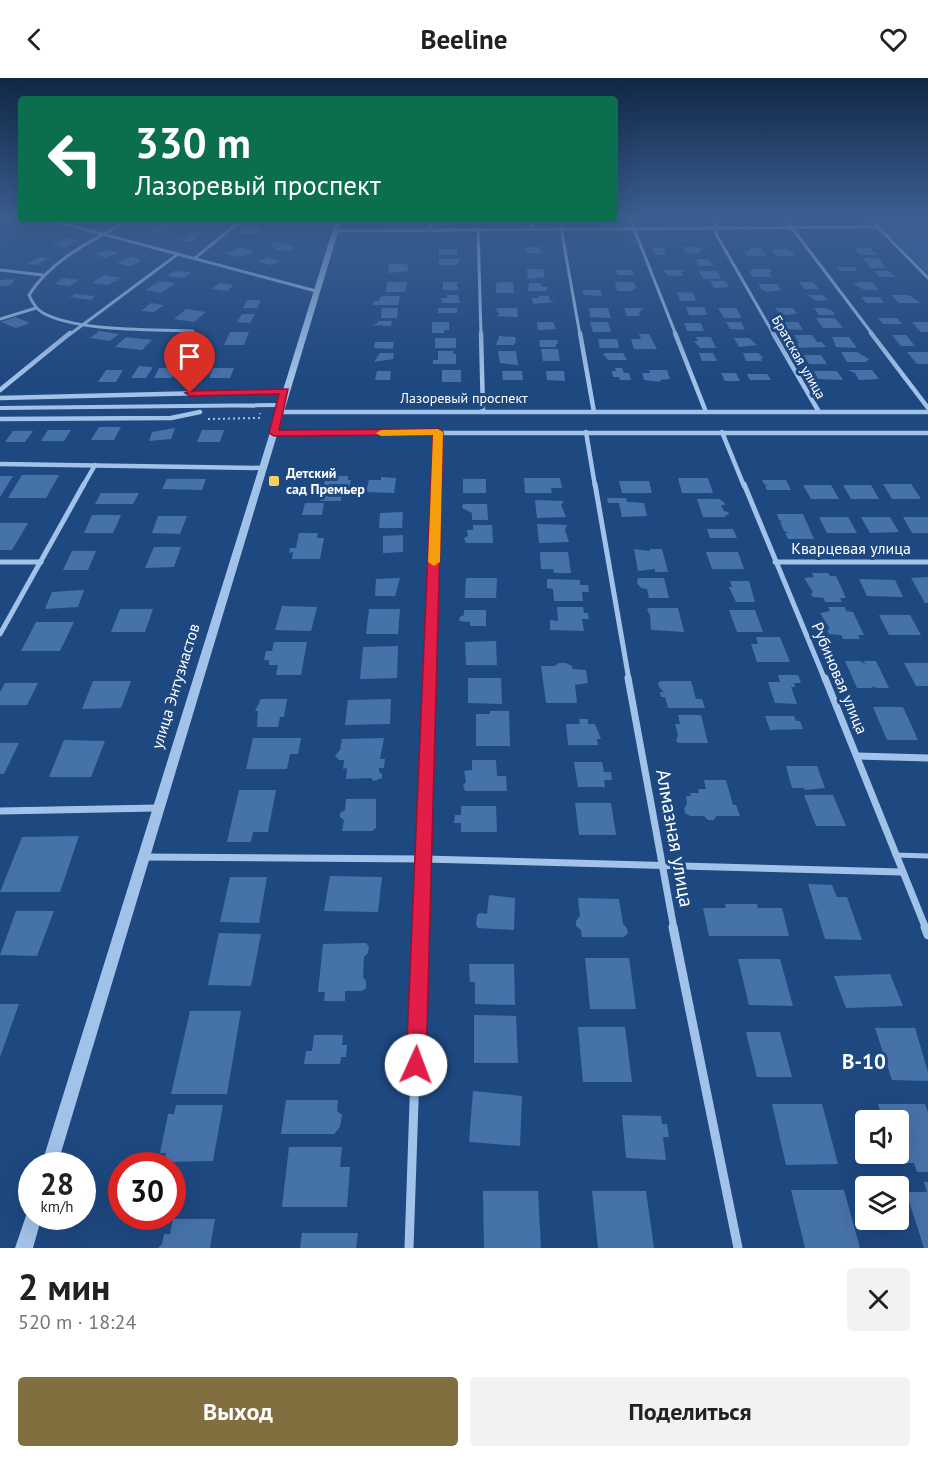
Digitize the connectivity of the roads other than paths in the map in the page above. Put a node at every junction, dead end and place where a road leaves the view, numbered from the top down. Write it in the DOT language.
graph roads {
  1 [pos="6,271"];
  2 [pos="48,271"];
  3 [pos="155,271"];
  4 [pos="241,271"];
  5 [pos="322,271"];
  6 [pos="479,271"];
  7 [pos="569,271"];
  8 [pos="650,271"];
  9 [pos="737,271"];
  10 [pos="824,271"];
  11 [pos="43,274"];
  12 [pos="316,291"];
  13 [pos="36,308"];
  14 [pos="0,319"];
  15 [pos="83,322"];
  16 [pos="193,331"];
  17 [pos="0,390"];
  18 [pos="285,391"];
  19 [pos="0,398"];
  20 [pos="0,408"];
  21 [pos="280,408"];
  22 [pos="928,410"];
  23 [pos="200,412"];
  24 [pos="483,412"];
  25 [pos="594,412"];
  26 [pos="706,412"];
  27 [pos="819,412"];
  28 [pos="0,414"];
  29 [pos="0,419"];
  30 [pos="438,432"];
  31 [pos="586,432"];
  32 [pos="722,432"];
  33 [pos="274,433"];
  34 [pos="928,433"];
  35 [pos="0,464"];
  36 [pos="95,465"];
  37 [pos="264,468"];
  38 [pos="0,562"];
  39 [pos="42,562"];
  40 [pos="775,562"];
  41 [pos="928,562"];
  42 [pos="0,634"];
  43 [pos="857,756"];
  44 [pos="928,758"];
  45 [pos="157,808"];
  46 [pos="0,811"];
  47 [pos="895,855"];
  48 [pos="928,856"];
  49 [pos="144,857"];
  50 [pos="424,859"];
  51 [pos="661,867"];
  52 [pos="901,872"];
  53 [pos="928,935"];
  54 [pos="53,1152"];
  55 [pos="29,1230"];
  56 [pos="24,1248"];
  57 [pos="409,1248"];
  58 [pos="738,1248"];
  1 -- 11 [label="street"];
  2 -- 11 [label="street"];
  3 -- 15 [label="street"];
  4 -- 12 [label="street"];
  5 -- 12 [label="street, улица Энтузиастов"];
  6 -- 24 [label="street"];
  7 -- 25 [label="street"];
  8 -- 26 [label="street"];
  9 -- 27 [label="street, Братская улица"];
  10 -- 22 [label="street"];
  11 -- 13 [label="street"];
  12 -- 18 [label="street, улица Энтузиастов"];
  13 -- 14 [label="street"];
  13 -- 15 [label="street"];
  15 -- 16 [label="street"];
  15 -- 17 [label="street"];
  18 -- 19 [label="street"];
  18 -- 21 [label="street, улица Энтузиастов"];
  20 -- 21 [label="street, Лазоревый проспект"];
  21 -- 23 [label="street, Лазоревый проспект"];
  21 -- 24 [label="street, Лазоревый проспект"];
  21 -- 33 [label="street, улица Энтузиастов"];
  22 -- 27 [label="street, Лазоревый проспект"];
  23 -- 28 [label="street, Лазоревый проспект"];
  23 -- 29 [label="street"];
  24 -- 25 [label="street, Лазоревый проспект"];
  25 -- 26 [label="street, Лазоревый проспект"];
  26 -- 27 [label="street, Лазоревый проспект"];
  30 -- 31 [label="street"];
  30 -- 33 [label="street"];
  30 -- 50 [label="street"];
  31 -- 32 [label="street"];
  31 -- 51 [label="street, Алмазная улица"];
  32 -- 34 [label="street"];
  32 -- 40 [label="street, Рубиновая улица"];
  33 -- 37 [label="street, улица Энтузиастов"];
  35 -- 36 [label="street"];
  36 -- 37 [label="street"];
  36 -- 39 [label="street"];
  37 -- 45 [label="street, улица Энтузиастов"];
  38 -- 39 [label="street"];
  39 -- 42 [label="street"];
  40 -- 41 [label="street, Кварцевая улица"];
  40 -- 43 [label="street, Рубиновая улица"];
  43 -- 44 [label="street"];
  43 -- 47 [label="street, Рубиновая улица"];
  45 -- 46 [label="street"];
  45 -- 49 [label="street, улица Энтузиастов"];
  47 -- 48 [label="lane"];
  47 -- 52 [label="street, Рубиновая улица"];
  49 -- 50 [label="street"];
  49 -- 54 [label="street, улица Энтузиастов"];
  50 -- 51 [label="street"];
  50 -- 57 [label="street"];
  51 -- 52 [label="street"];
  51 -- 58 [label="street, Алмазная улица"];
  52 -- 53 [label="street, Рубиновая улица"];
  55 -- 56 [label="street"];
}
